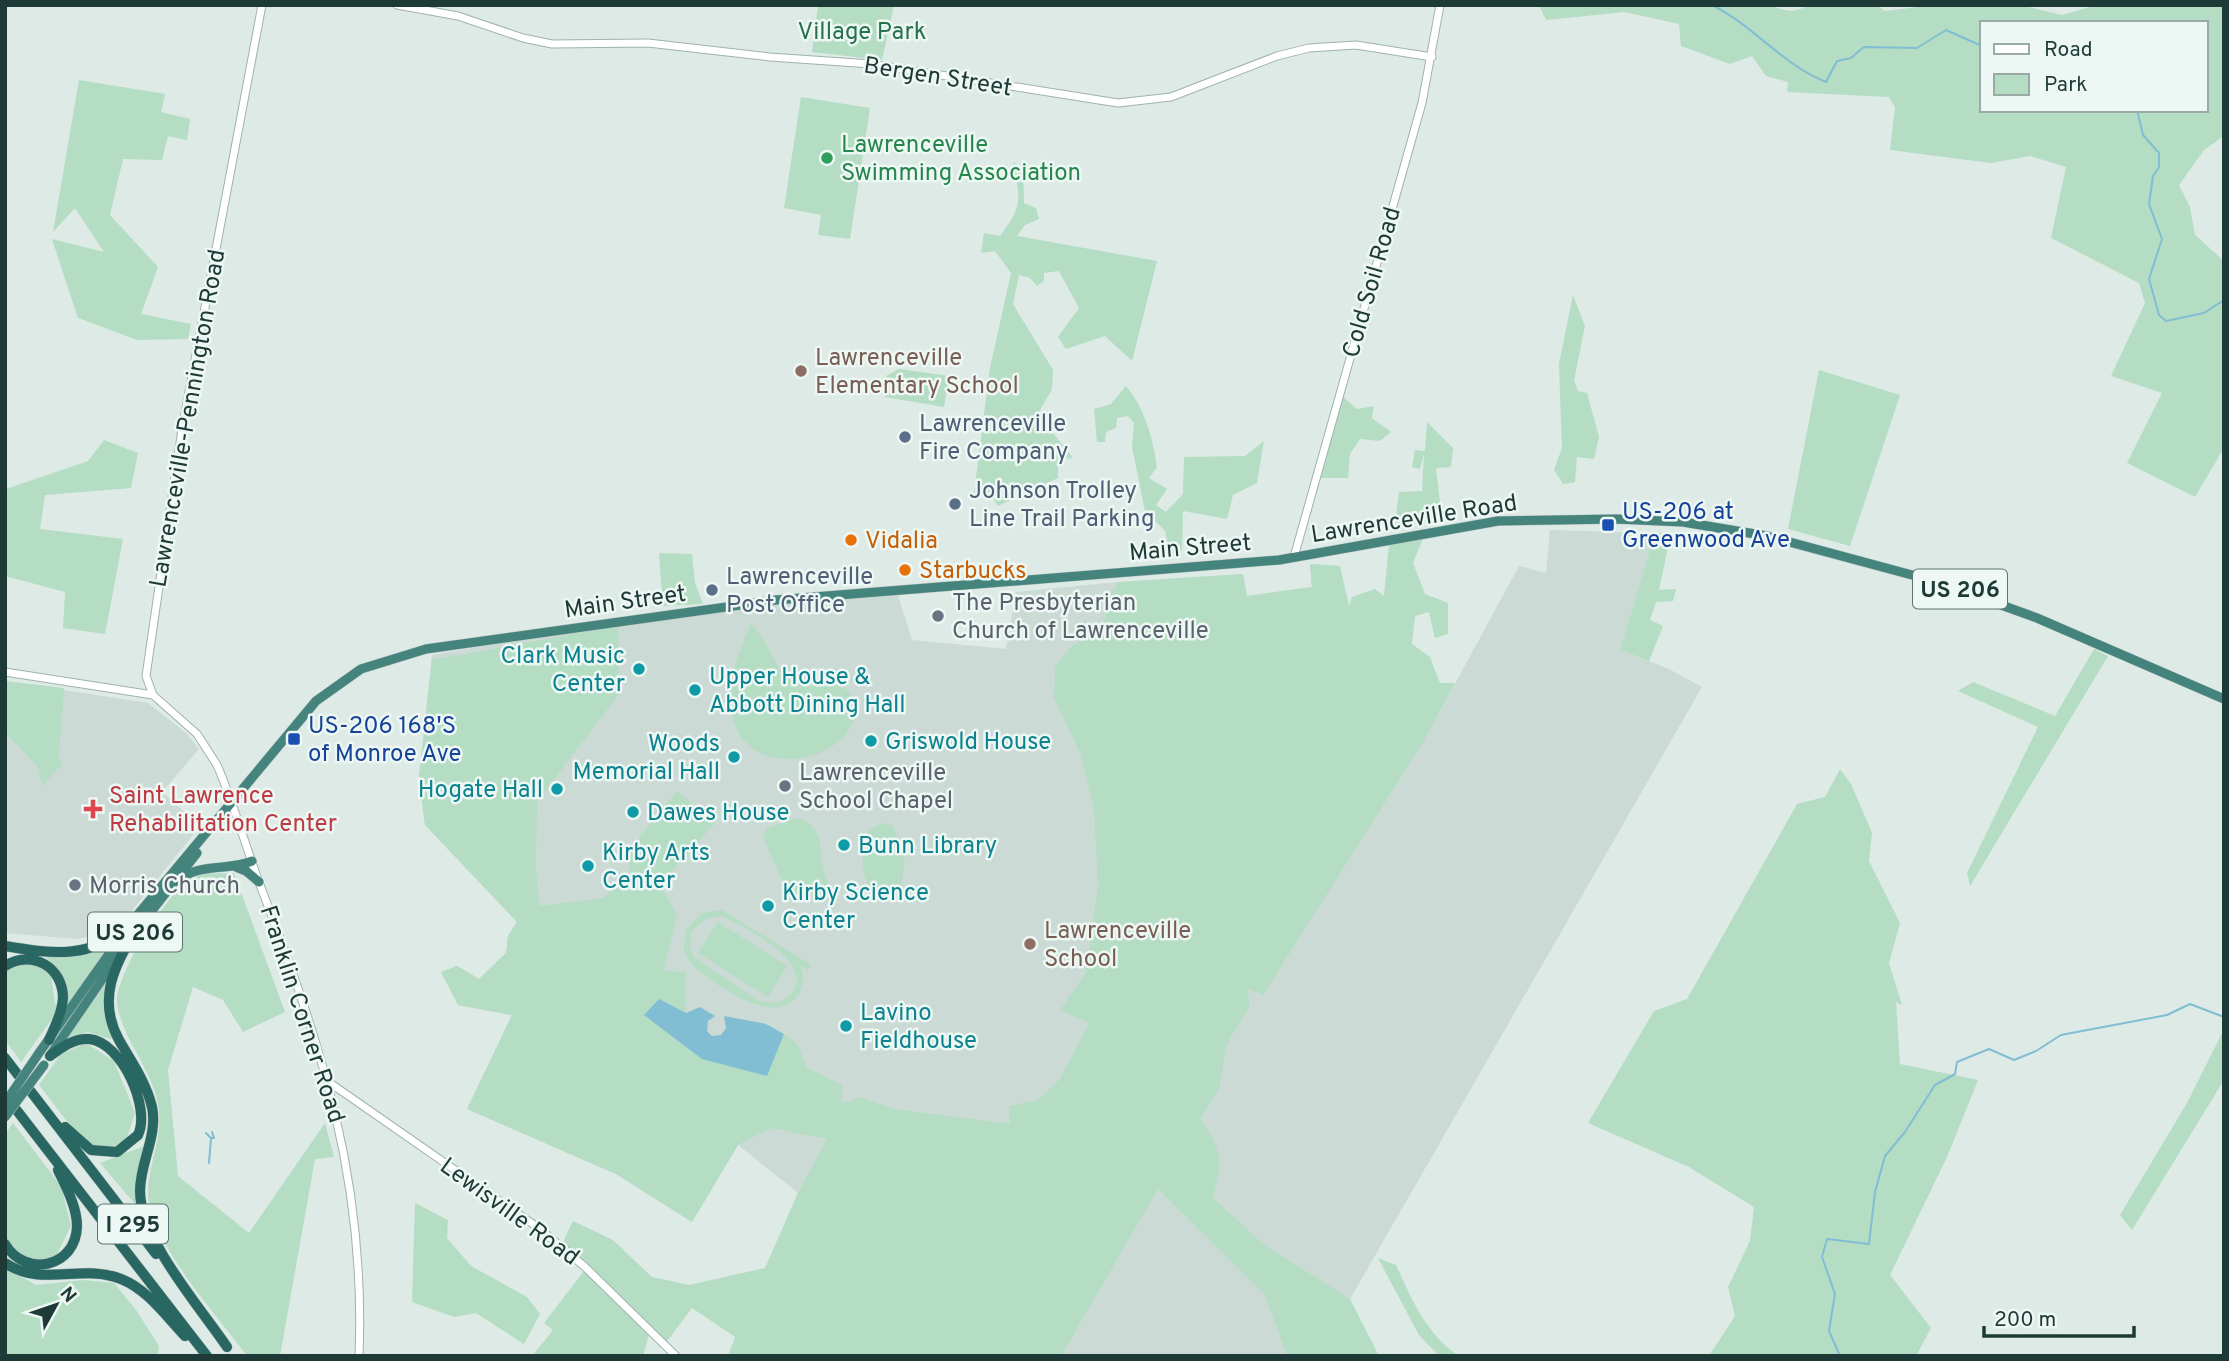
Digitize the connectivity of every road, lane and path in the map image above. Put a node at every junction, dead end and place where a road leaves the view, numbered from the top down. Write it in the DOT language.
graph roads {
  1 [pos="262,5"];
  2 [pos="397,5"];
  3 [pos="1440,5"];
  4 [pos="1432,57"];
  5 [pos="1294,557"];
  6 [pos="5,672"];
  7 [pos="153,695"];
  8 [pos="2224,699"];
  9 [pos="232,803"];
  10 [pos="252,861"];
  11 [pos="234,867"];
  12 [pos="176,881"];
  13 [pos="259,882"];
  14 [pos="133,927"];
  15 [pos="5,946"];
  16 [pos="5,966"];
  17 [pos="49,1040"];
  18 [pos="5,1048"];
  19 [pos="50,1056"];
  20 [pos="5,1058"];
  21 [pos="24,1082"];
  22 [pos="329,1083"];
  23 [pos="5,1095"];
  24 [pos="38,1101"];
  25 [pos="5,1102"];
  26 [pos="18,1112"];
  27 [pos="5,1117"];
  28 [pos="31,1128"];
  29 [pos="5,1244"];
  30 [pos="5,1263"];
  31 [pos="231,1351"];
  32 [pos="205,1356"];
  33 [pos="359,1356"];
  34 [pos="676,1356"];
  1 -- 7 [label="street, Lawrenceville-Pennington Road"];
  2 -- 4 [label="street, Bergen Street"];
  3 -- 4 [label="street, Cold Soil Road"];
  4 -- 5 [label="street, Cold Soil Road"];
  5 -- 8 [label="highway, Lawrenceville Road / US 206"];
  5 -- 9 [label="highway, Main Street / US 206"];
  6 -- 7 [label="street"];
  7 -- 9 [label="street"];
  9 -- 10 [label="street, Franklin Corner Road"];
  9 -- 12 [label="highway, US 206"];
  9 -- 14 [label="highway, US 206"];
  10 -- 11 [label="highway"];
  10 -- 13 [label="street, Franklin Corner Road"];
  11 -- 12 [label="highway"];
  11 -- 13 [label="highway"];
  12 -- 14 [label="highway, US 206"];
  13 -- 22 [label="street, Franklin Corner Road"];
  14 -- 15 [label="highway"];
  14 -- 17 [label="highway, US 206"];
  14 -- 19 [label="highway, US 206"];
  14 -- 31 [label="highway"];
  16 -- 17 [label="highway"];
  17 -- 25 [label="highway, US 206, bridge"];
  18 -- 21 [label="highway"];
  19 -- 24 [label="highway"];
  19 -- 27 [label="highway, US 206, bridge"];
  20 -- 21 [label="highway, I 295"];
  21 -- 24 [label="highway, I 295"];
  22 -- 33 [label="street, Franklin Corner Road"];
  22 -- 34 [label="street, Lewisville Road"];
  23 -- 26 [label="highway, I 295"];
  24 -- 31 [label="highway, I 295"];
  25 -- 26 [label="highway"];
  26 -- 28 [label="highway, I 295"];
  28 -- 29 [label="highway"];
  28 -- 32 [label="highway, I 295"];
  30 -- 32 [label="highway"];
}
